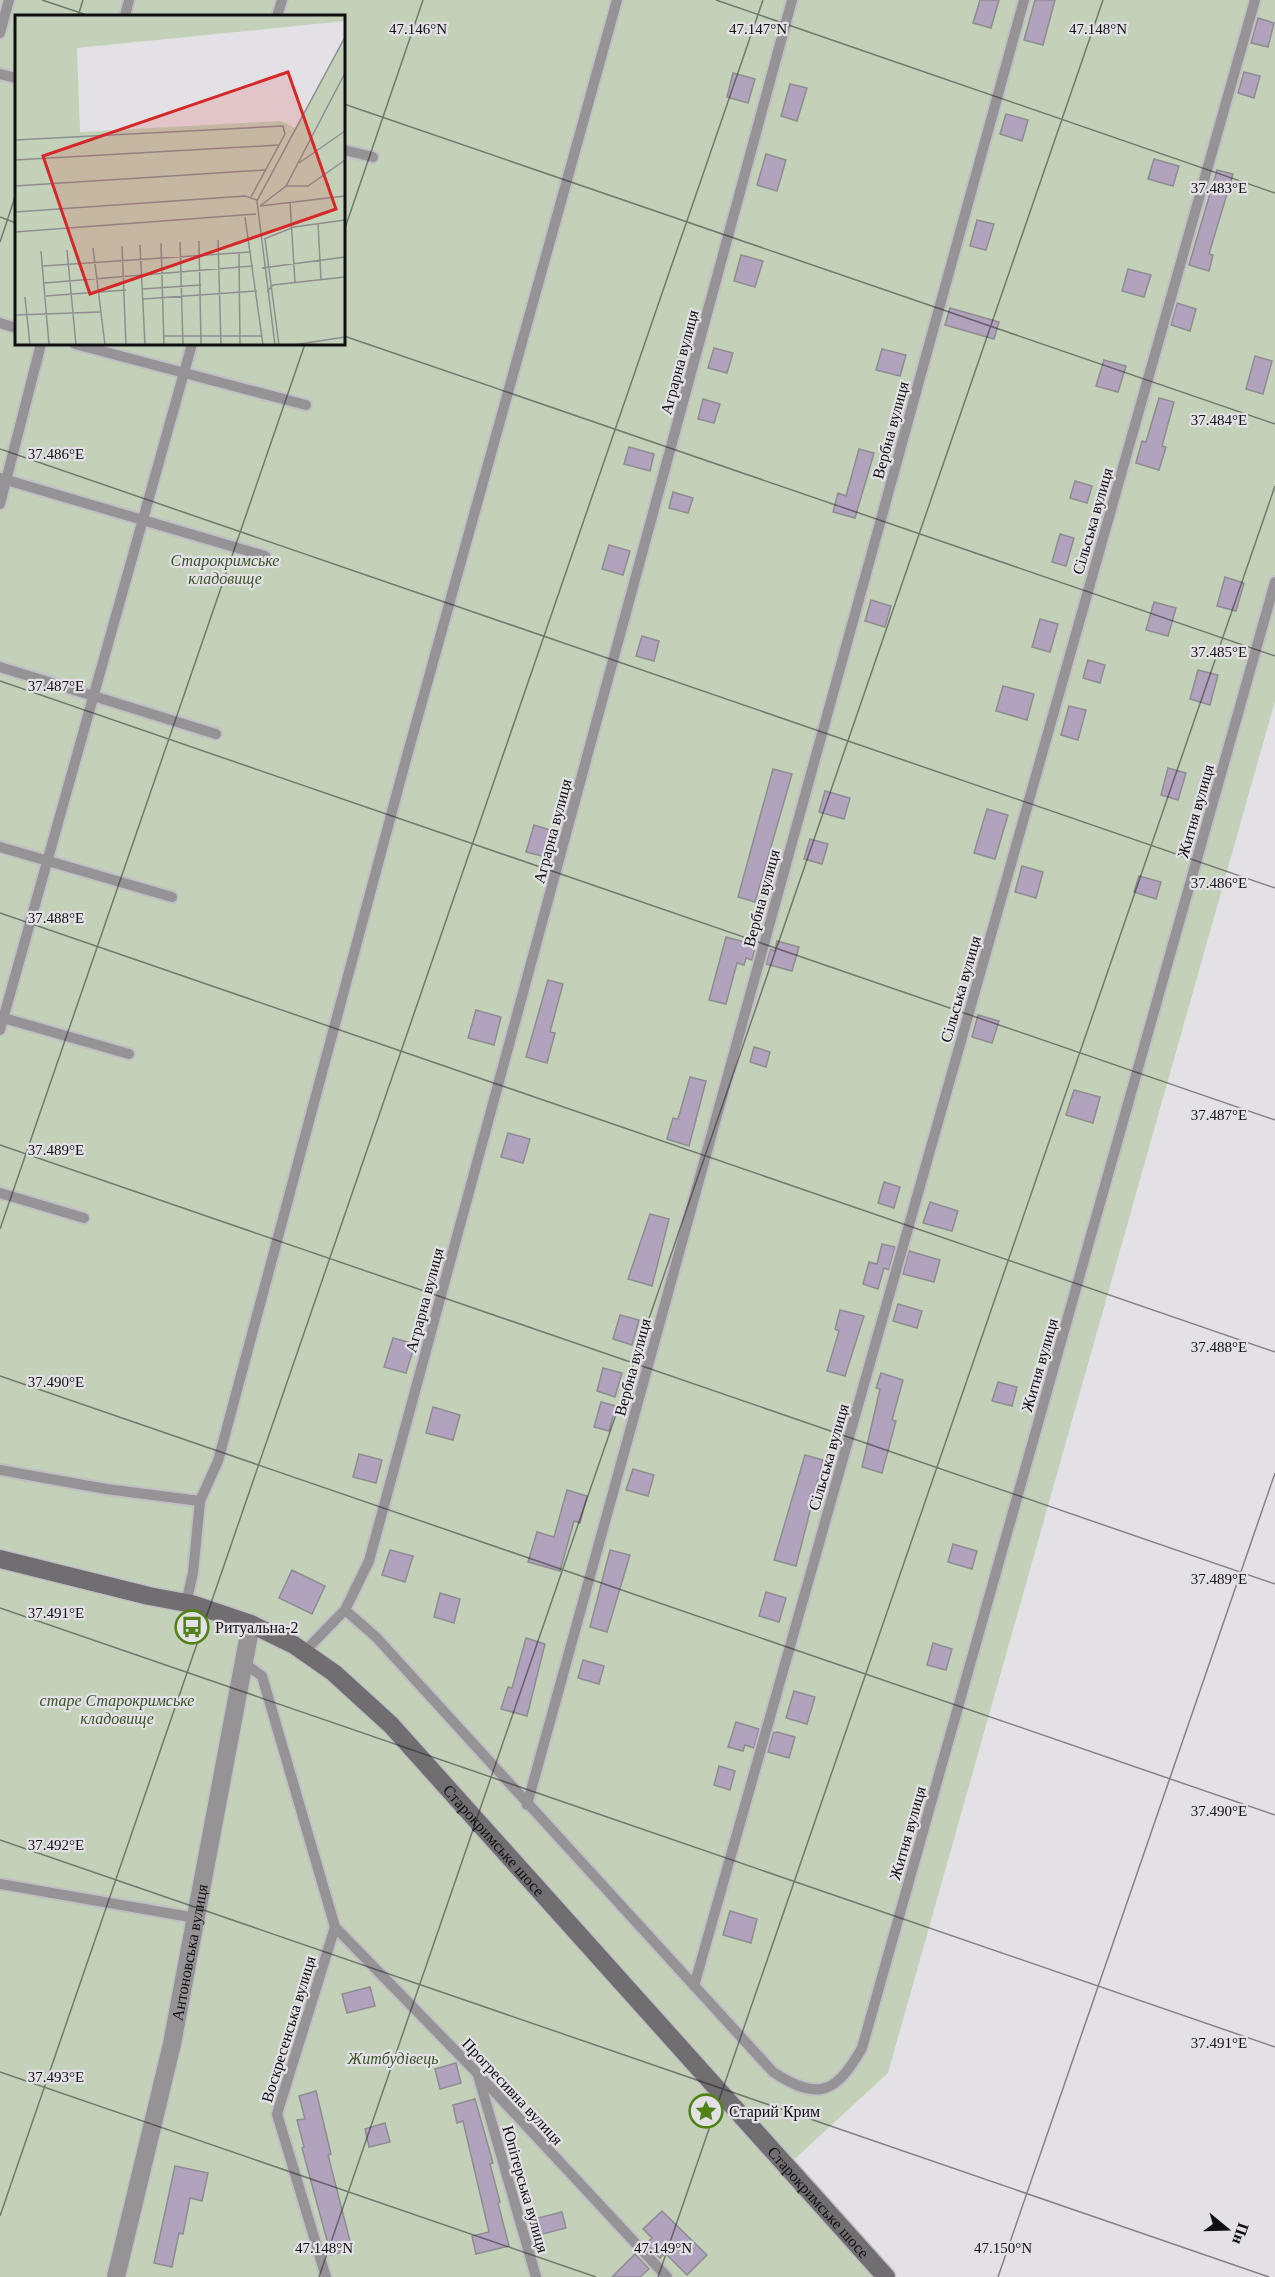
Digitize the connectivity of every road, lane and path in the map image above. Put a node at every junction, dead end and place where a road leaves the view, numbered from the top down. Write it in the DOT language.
graph roads {
  1 [pos="9,0"];
  2 [pos="129,0"];
  3 [pos="282,0"];
  4 [pos="617,0"];
  5 [pos="792,0"];
  6 [pos="1024,0"];
  7 [pos="1255,0"];
  8 [pos="125,15"];
  9 [pos="278,15"];
  10 [pos="0,33"];
  11 [pos="0,74"];
  12 [pos="15,78"];
  13 [pos="345,150"];
  14 [pos="373,157"];
  15 [pos="0,323"];
  16 [pos="15,328"];
  17 [pos="41,345"];
  18 [pos="79,345"];
  19 [pos="192,345"];
  20 [pos="185,373"];
  21 [pos="306,405"];
  22 [pos="3,479"];
  23 [pos="0,504"];
  24 [pos="143,520"];
  25 [pos="265,556"];
  26 [pos="1275,582"];
  27 [pos="0,667"];
  28 [pos="94,695"];
  29 [pos="216,734"];
  30 [pos="0,847"];
  31 [pos="48,861"];
  32 [pos="172,897"];
  33 [pos="2,1017"];
  34 [pos="0,1030"];
  35 [pos="129,1054"];
  36 [pos="0,1193"];
  37 [pos="84,1218"];
  38 [pos="0,1470"];
  39 [pos="200,1501"];
  40 [pos="0,1559"];
  41 [pos="186,1603"];
  42 [pos="345,1611"];
  43 [pos="251,1624"];
  44 [pos="304,1652"];
  45 [pos="244,1663"];
  46 [pos="527,1805"];
  47 [pos="0,1884"];
  48 [pos="196,1918"];
  49 [pos="335,1927"];
  50 [pos="694,1986"];
  51 [pos="478,2074"];
  52 [pos="116,2277"];
  53 [pos="326,2277"];
  54 [pos="536,2277"];
  55 [pos="667,2277"];
  56 [pos="886,2277"];
  1 -- 10 [label="lane"];
  2 -- 8 [label="lane"];
  3 -- 9 [label="lane"];
  4 -- 39 [label="lane"];
  5 -- 42 [label="lane, Аграрна вулиця"];
  6 -- 46 [label="lane, Вербна вулиця"];
  7 -- 50 [label="lane, Сільська вулиця"];
  11 -- 12 [label="lane"];
  13 -- 14 [label="lane"];
  15 -- 16 [label="lane"];
  17 -- 22 [label="lane"];
  18 -- 20 [label="lane"];
  19 -- 20 [label="lane"];
  20 -- 21 [label="lane"];
  20 -- 24 [label="lane"];
  22 -- 23 [label="lane"];
  22 -- 24 [label="lane"];
  24 -- 25 [label="lane"];
  24 -- 28 [label="lane"];
  26 -- 50 [label="lane, Житня вулиця"];
  27 -- 28 [label="lane"];
  28 -- 29 [label="lane"];
  28 -- 31 [label="lane"];
  30 -- 31 [label="lane"];
  31 -- 32 [label="lane"];
  31 -- 33 [label="lane"];
  33 -- 34 [label="lane"];
  33 -- 35 [label="lane"];
  36 -- 37 [label="lane"];
  38 -- 39 [label="lane"];
  39 -- 41 [label="lane"];
  40 -- 41 [label="street, Старокримське шосе"];
  41 -- 43 [label="street, Старокримське шосе"];
  42 -- 44 [label="lane, Аграрна вулиця"];
  42 -- 46 [label="lane, Житня вулиця"];
  43 -- 44 [label="street, Старокримське шосе"];
  43 -- 45 [label="street, Антоновська вулиця"];
  44 -- 56 [label="street, Старокримське шосе"];
  45 -- 48 [label="street, Антоновська вулиця"];
  45 -- 49 [label="lane"];
  46 -- 50 [label="lane, Житня вулиця"];
  47 -- 48 [label="lane"];
  48 -- 52 [label="street, Антоновська вулиця"];
  49 -- 51 [label="lane, Прогресивна вулиця"];
  49 -- 53 [label="lane, Воскресенська вулиця"];
  51 -- 54 [label="lane, Юпітерська вулиця"];
  51 -- 55 [label="lane, Прогресивна вулиця"];
}
